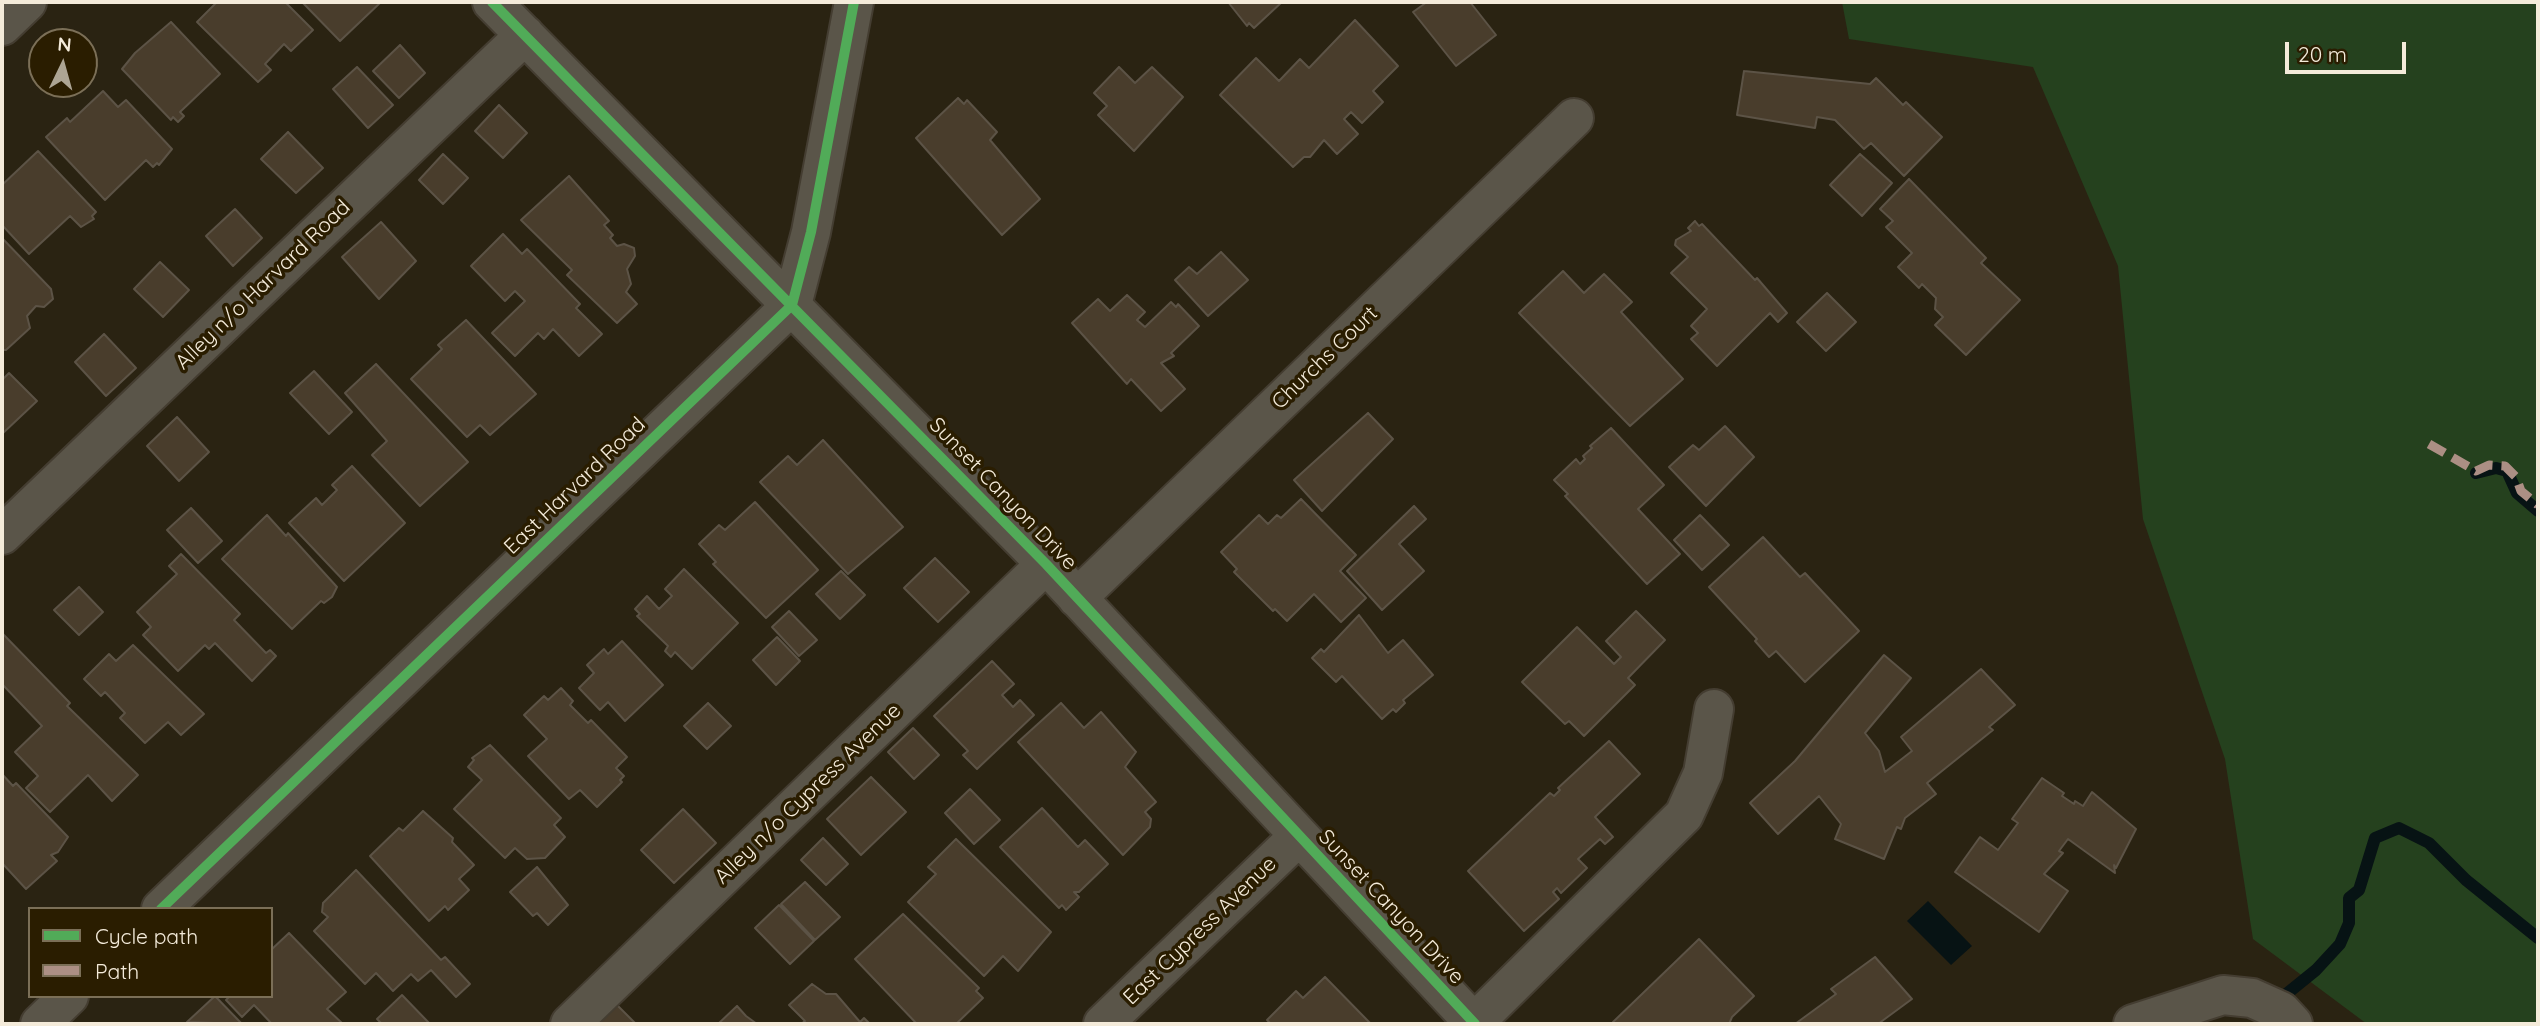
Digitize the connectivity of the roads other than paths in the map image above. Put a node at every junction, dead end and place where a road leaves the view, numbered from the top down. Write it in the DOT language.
graph roads {
  1 [pos="27,2"];
  2 [pos="492,2"];
  3 [pos="854,2"];
  4 [pos="2,26"];
  5 [pos="525,36"];
  6 [pos="1574,118"];
  7 [pos="792,305"];
  8 [pos="2,535"];
  9 [pos="1045,564"];
  10 [pos="1077,598"];
  11 [pos="1714,709"];
  12 [pos="1298,837"];
  13 [pos="163,907"];
  14 [pos="67,998"];
  15 [pos="40,1024"];
  16 [pos="570,1024"];
  17 [pos="1103,1024"];
  18 [pos="1475,1024"];
  19 [pos="2133,1024"];
  20 [pos="2293,1024"];
  1 -- 4 [label="street"];
  2 -- 5 [label="street, Sunset Canyon Drive"];
  3 -- 7 [label="street"];
  5 -- 7 [label="street, Sunset Canyon Drive"];
  5 -- 8 [label="street, Alley n/o Harvard Road"];
  6 -- 10 [label="street, Churchs Court"];
  7 -- 9 [label="street, Sunset Canyon Drive"];
  7 -- 13 [label="street, East Harvard Road"];
  9 -- 10 [label="street, Sunset Canyon Drive"];
  9 -- 16 [label="street, Alley n/o Cypress Avenue"];
  10 -- 12 [label="street, Sunset Canyon Drive"];
  11 -- 18 [label="street"];
  12 -- 17 [label="street, East Cypress Avenue"];
  12 -- 18 [label="street, Sunset Canyon Drive"];
  14 -- 15 [label="street"];
  19 -- 20 [label="street"];
}
